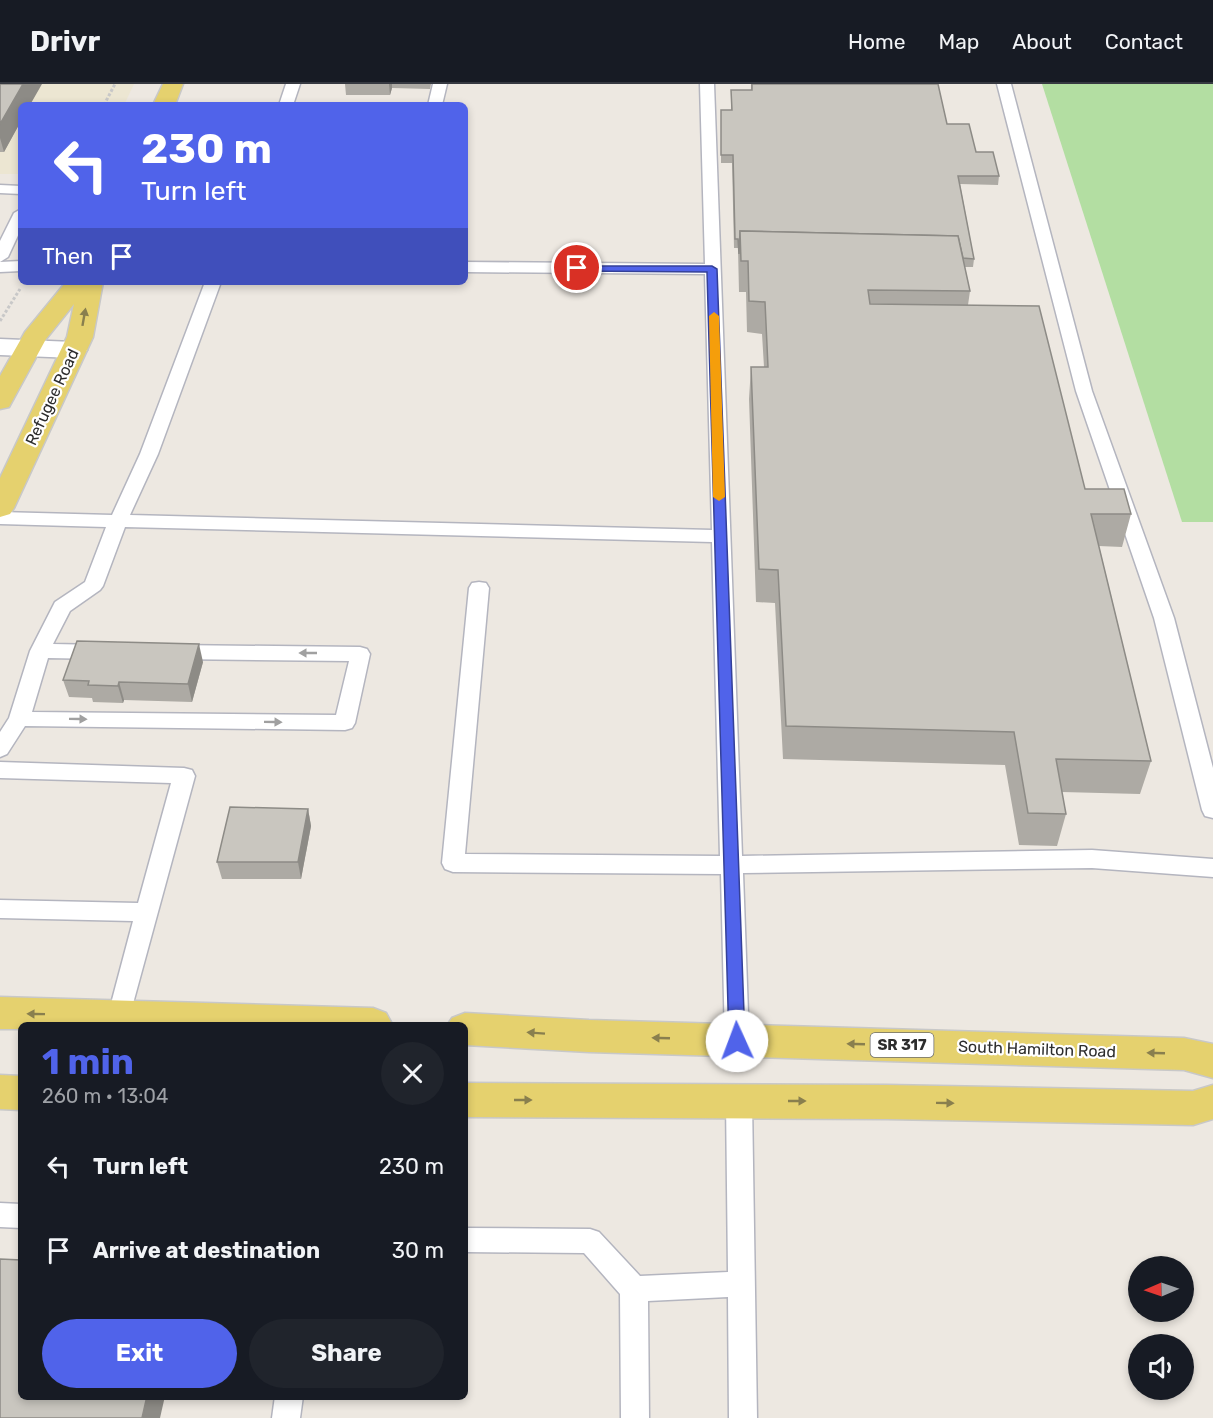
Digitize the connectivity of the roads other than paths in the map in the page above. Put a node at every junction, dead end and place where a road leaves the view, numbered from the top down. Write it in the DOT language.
graph roads {
  1 [pos="173,84"];
  2 [pos="293,84"];
  3 [pos="440,84"];
  4 [pos="707,84"];
  5 [pos="1004,84"];
  6 [pos="165,102"];
  7 [pos="287,102"];
  8 [pos="436,102"];
  9 [pos="0,189"];
  10 [pos="18,189"];
  11 [pos="18,219"];
  12 [pos="0,257"];
  13 [pos="18,266"];
  14 [pos="0,267"];
  15 [pos="468,267"];
  16 [pos="712,269"];
  17 [pos="77,285"];
  18 [pos="90,285"];
  19 [pos="212,285"];
  20 [pos="0,347"];
  21 [pos="28,348"];
  22 [pos="74,350"];
  23 [pos="0,401"];
  24 [pos="0,508"];
  25 [pos="0,518"];
  26 [pos="117,523"];
  27 [pos="721,536"];
  28 [pos="479,588"];
  29 [pos="40,651"];
  30 [pos="123,652"];
  31 [pos="159,652"];
  32 [pos="19,718"];
  33 [pos="0,749"];
  34 [pos="0,770"];
  35 [pos="1213,810"];
  36 [pos="731,865"];
  37 [pos="1213,867"];
  38 [pos="0,909"];
  39 [pos="147,912"];
  40 [pos="0,1013"];
  41 [pos="120,1016"];
  42 [pos="310,1022"];
  43 [pos="468,1029"];
  44 [pos="737,1041"];
  45 [pos="1213,1061"];
  46 [pos="0,1092"];
  47 [pos="18,1093"];
  48 [pos="468,1100"];
  49 [pos="739,1101"];
  50 [pos="1213,1102"];
  51 [pos="0,1215"];
  52 [pos="18,1216"];
  53 [pos="468,1240"];
  54 [pos="741,1284"];
  55 [pos="634,1289"];
  56 [pos="288,1400"];
  57 [pos="286,1418"];
  58 [pos="635,1418"];
  59 [pos="743,1418"];
  1 -- 6 [label="main road"];
  2 -- 7 [label="lane"];
  3 -- 8 [label="lane"];
  4 -- 16 [label="lane"];
  5 -- 35 [label="lane"];
  9 -- 10 [label="lane"];
  11 -- 12 [label="lane"];
  13 -- 14 [label="lane"];
  15 -- 16 [label="lane"];
  16 -- 27 [label="lane"];
  17 -- 21 [label="main road"];
  22 -- 18 [label="main road, Refugee Road, one-way"];
  19 -- 26 [label="lane"];
  20 -- 21 [label="street"];
  21 -- 22 [label="street"];
  21 -- 23 [label="main road"];
  22 -- 24 [label="main road, Refugee Road"];
  25 -- 26 [label="lane"];
  26 -- 27 [label="lane"];
  26 -- 29 [label="lane"];
  27 -- 36 [label="lane"];
  28 -- 36 [label="lane"];
  29 -- 30 [label="lane"];
  29 -- 32 [label="lane"];
  32 -- 31 [label="lane, one-way"];
  32 -- 33 [label="lane"];
  34 -- 39 [label="lane"];
  36 -- 37 [label="lane"];
  36 -- 44 [label="lane"];
  38 -- 39 [label="lane"];
  39 -- 41 [label="lane"];
  41 -- 40 [label="main road, one-way"];
  41 -- 42 [label="main road"];
  44 -- 43 [label="main road, South Hamilton Road / SR 317, one-way"];
  45 -- 44 [label="main road, South Hamilton Road / SR 317, one-way"];
  46 -- 47 [label="main road"];
  48 -- 49 [label="main road, one-way"];
  49 -- 50 [label="main road, one-way"];
  49 -- 54 [label="lane"];
  51 -- 52 [label="lane"];
  53 -- 55 [label="lane"];
  54 -- 55 [label="lane"];
  54 -- 59 [label="lane"];
  55 -- 58 [label="lane"];
  56 -- 57 [label="lane"];
}
